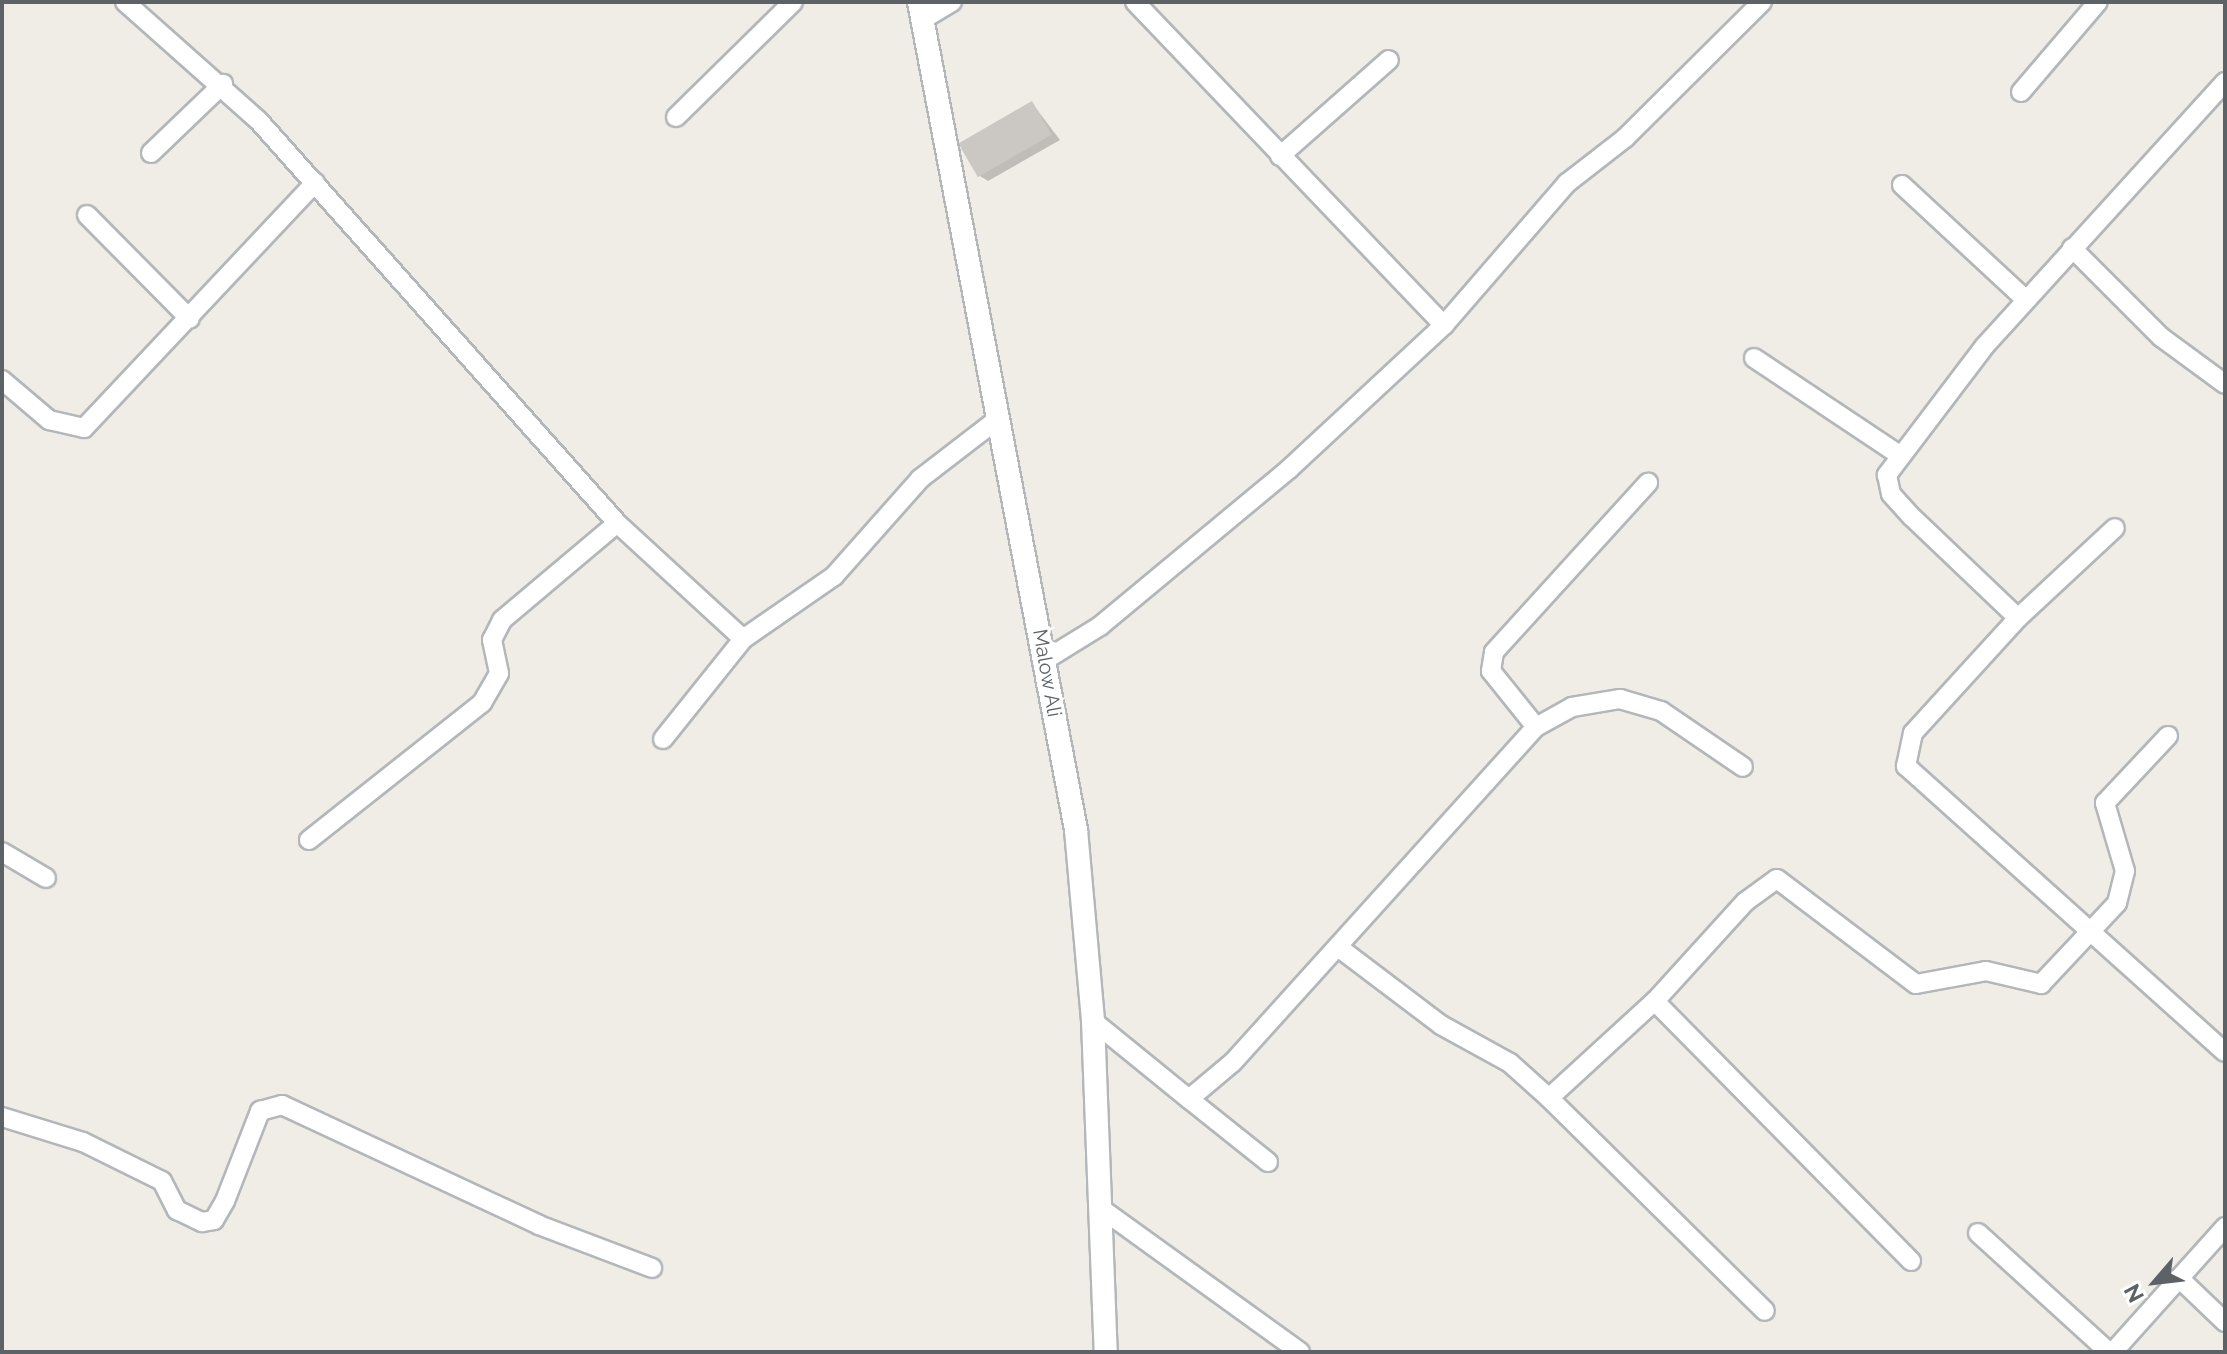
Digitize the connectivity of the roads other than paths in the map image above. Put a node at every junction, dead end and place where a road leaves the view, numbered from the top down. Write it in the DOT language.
graph roads {
  1 [pos="125,2"];
  2 [pos="793,2"];
  3 [pos="952,2"];
  4 [pos="1135,2"];
  5 [pos="1762,2"];
  6 [pos="2098,2"];
  7 [pos="920,11"];
  8 [pos="1389,60"];
  9 [pos="2225,82"];
  10 [pos="223,84"];
  11 [pos="2021,92"];
  12 [pos="676,117"];
  13 [pos="151,153"];
  14 [pos="1280,156"];
  15 [pos="315,183"];
  16 [pos="1902,185"];
  17 [pos="87,215"];
  18 [pos="2072,248"];
  19 [pos="2026,300"];
  20 [pos="190,319"];
  21 [pos="1444,325"];
  22 [pos="1754,358"];
  23 [pos="2,380"];
  24 [pos="2225,384"];
  25 [pos="998,419"];
  26 [pos="1898,454"];
  27 [pos="1648,483"];
  28 [pos="617,523"];
  29 [pos="2115,528"];
  30 [pos="2018,618"];
  31 [pos="743,639"];
  32 [pos="1045,660"];
  33 [pos="1536,727"];
  34 [pos="2168,736"];
  35 [pos="663,739"];
  36 [pos="1743,767"];
  37 [pos="309,840"];
  38 [pos="2,852"];
  39 [pos="46,878"];
  40 [pos="2094,936"];
  41 [pos="1338,947"];
  42 [pos="1655,1001"];
  43 [pos="1093,1021"];
  44 [pos="2225,1052"];
  45 [pos="1549,1098"];
  46 [pos="1189,1099"];
  47 [pos="2,1117"];
  48 [pos="1268,1162"];
  49 [pos="1099,1207"];
  50 [pos="2225,1227"];
  51 [pos="1978,1233"];
  52 [pos="1911,1261"];
  53 [pos="652,1268"];
  54 [pos="2179,1278"];
  55 [pos="1765,1311"];
  56 [pos="2225,1322"];
  57 [pos="1106,1352"];
  58 [pos="1300,1352"];
  59 [pos="2111,1352"];
  1 -- 10 [label="street"];
  2 -- 12 [label="street"];
  3 -- 7 [label="street"];
  4 -- 14 [label="street"];
  5 -- 21 [label="street"];
  6 -- 11 [label="street"];
  7 -- 25 [label="street, Malow Ali"];
  8 -- 14 [label="street"];
  9 -- 18 [label="street"];
  10 -- 13 [label="street"];
  10 -- 15 [label="street"];
  14 -- 21 [label="street"];
  15 -- 20 [label="street"];
  15 -- 28 [label="street"];
  16 -- 19 [label="street"];
  17 -- 20 [label="street"];
  18 -- 19 [label="street"];
  18 -- 24 [label="street"];
  19 -- 26 [label="street"];
  20 -- 23 [label="street"];
  21 -- 32 [label="street"];
  22 -- 26 [label="street"];
  25 -- 31 [label="street"];
  25 -- 32 [label="street, Malow Ali"];
  26 -- 30 [label="street"];
  27 -- 33 [label="street"];
  28 -- 31 [label="street"];
  28 -- 37 [label="street"];
  29 -- 30 [label="street"];
  30 -- 40 [label="street"];
  31 -- 35 [label="street"];
  32 -- 43 [label="street, Malow Ali"];
  33 -- 36 [label="street"];
  33 -- 41 [label="street"];
  34 -- 40 [label="street"];
  38 -- 39 [label="street"];
  40 -- 42 [label="street"];
  40 -- 44 [label="street"];
  41 -- 45 [label="street"];
  41 -- 46 [label="street"];
  42 -- 45 [label="street"];
  42 -- 52 [label="street"];
  43 -- 46 [label="street"];
  43 -- 49 [label="street, Malow Ali"];
  45 -- 55 [label="street"];
  46 -- 48 [label="street"];
  47 -- 53 [label="street"];
  49 -- 57 [label="street, Malow Ali"];
  49 -- 58 [label="street"];
  50 -- 54 [label="street"];
  51 -- 59 [label="street"];
  54 -- 56 [label="street"];
  54 -- 59 [label="street"];
}
